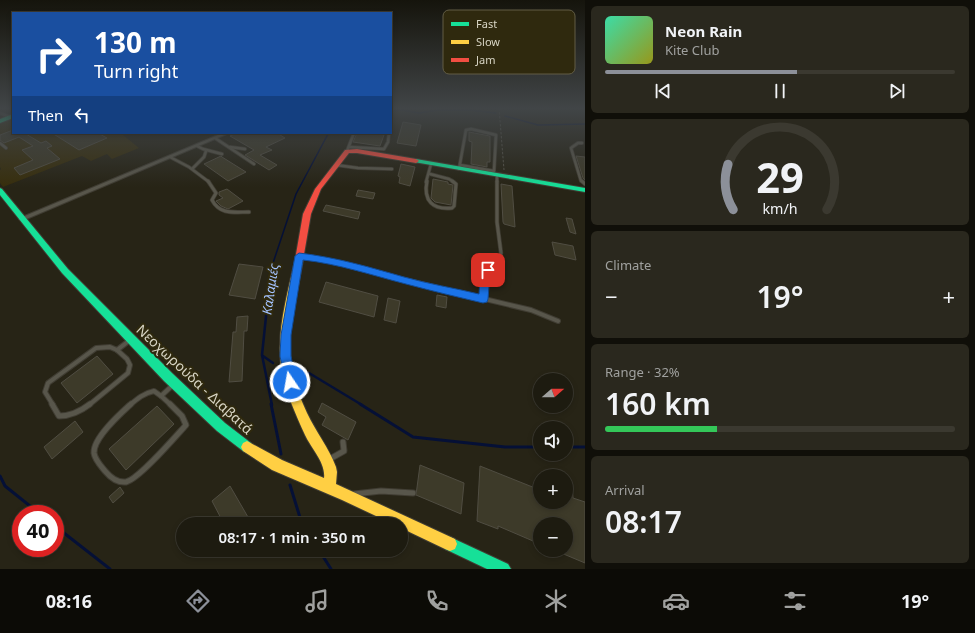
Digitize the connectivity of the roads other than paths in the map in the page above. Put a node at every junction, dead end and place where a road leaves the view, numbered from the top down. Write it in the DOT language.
graph roads {
  1 [pos="223,135"];
  2 [pos="353,135"];
  3 [pos="390,135"];
  4 [pos="465,135"];
  5 [pos="494,135"];
  6 [pos="214,138"];
  7 [pos="0,143"];
  8 [pos="582,143"];
  9 [pos="197,146"];
  10 [pos="227,146"];
  11 [pos="6,148"];
  12 [pos="245,149"];
  13 [pos="348,149"];
  14 [pos="206,151"];
  15 [pos="222,154"];
  16 [pos="170,157"];
  17 [pos="254,164"];
  18 [pos="431,164"];
  19 [pos="336,165"];
  20 [pos="460,167"];
  21 [pos="192,168"];
  22 [pos="392,169"];
  23 [pos="430,174"];
  24 [pos="501,176"];
  25 [pos="585,184"];
  26 [pos="0,190"];
  27 [pos="585,190"];
  28 [pos="249,212"];
  29 [pos="22,219"];
  30 [pos="299,256"];
  31 [pos="483,299"];
  32 [pos="558,322"];
  33 [pos="131,339"];
  34 [pos="116,350"];
  35 [pos="174,383"];
  36 [pos="161,396"];
  37 [pos="343,442"];
  38 [pos="327,460"];
  39 [pos="329,487"];
  40 [pos="413,493"];
  41 [pos="347,495"];
  42 [pos="488,566"];
  43 [pos="503,569"];
  1 -- 6 [label="street"];
  2 -- 13 [label="lane"];
  3 -- 13 [label="lane"];
  4 -- 20 [label="lane"];
  5 -- 20 [label="lane"];
  6 -- 9 [label="street"];
  6 -- 10 [label="lane"];
  7 -- 11 [label="lane"];
  8 -- 25 [label="lane"];
  9 -- 14 [label="lane"];
  9 -- 16 [label="street"];
  10 -- 12 [label="lane"];
  10 -- 17 [label="lane"];
  13 -- 18 [label="street"];
  13 -- 19 [label="street"];
  14 -- 15 [label="lane"];
  14 -- 21 [label="lane"];
  16 -- 21 [label="lane"];
  16 -- 29 [label="street"];
  18 -- 20 [label="street"];
  18 -- 23 [label="lane"];
  19 -- 22 [label="lane"];
  19 -- 30 [label="street"];
  20 -- 24 [label="street"];
  21 -- 28 [label="lane"];
  23 -- 23 [label="lane"];
  24 -- 27 [label="street"];
  24 -- 31 [label="lane"];
  26 -- 29 [label="street, Νεοχωρούδα - Διαβατά"];
  29 -- 33 [label="street, Νεοχωρούδα - Διαβατά"];
  30 -- 31 [label="lane"];
  30 -- 38 [label="street"];
  31 -- 32 [label="lane"];
  33 -- 34 [label="lane"];
  33 -- 35 [label="street, Νεοχωρούδα - Διαβατά"];
  34 -- 34 [label="lane"];
  35 -- 36 [label="lane"];
  35 -- 39 [label="street, Νεοχωρούδα - Διαβατά"];
  36 -- 36 [label="lane"];
  37 -- 38 [label="lane"];
  38 -- 39 [label="street"];
  39 -- 41 [label="street, Νεοχωρούδα - Διαβατά"];
  40 -- 41 [label="lane"];
  41 -- 42 [label="street, Νεοχωρούδα - Διαβατά"];
  42 -- 43 [label="street, Νεοχωρούδα - Διαβατά"];
}
